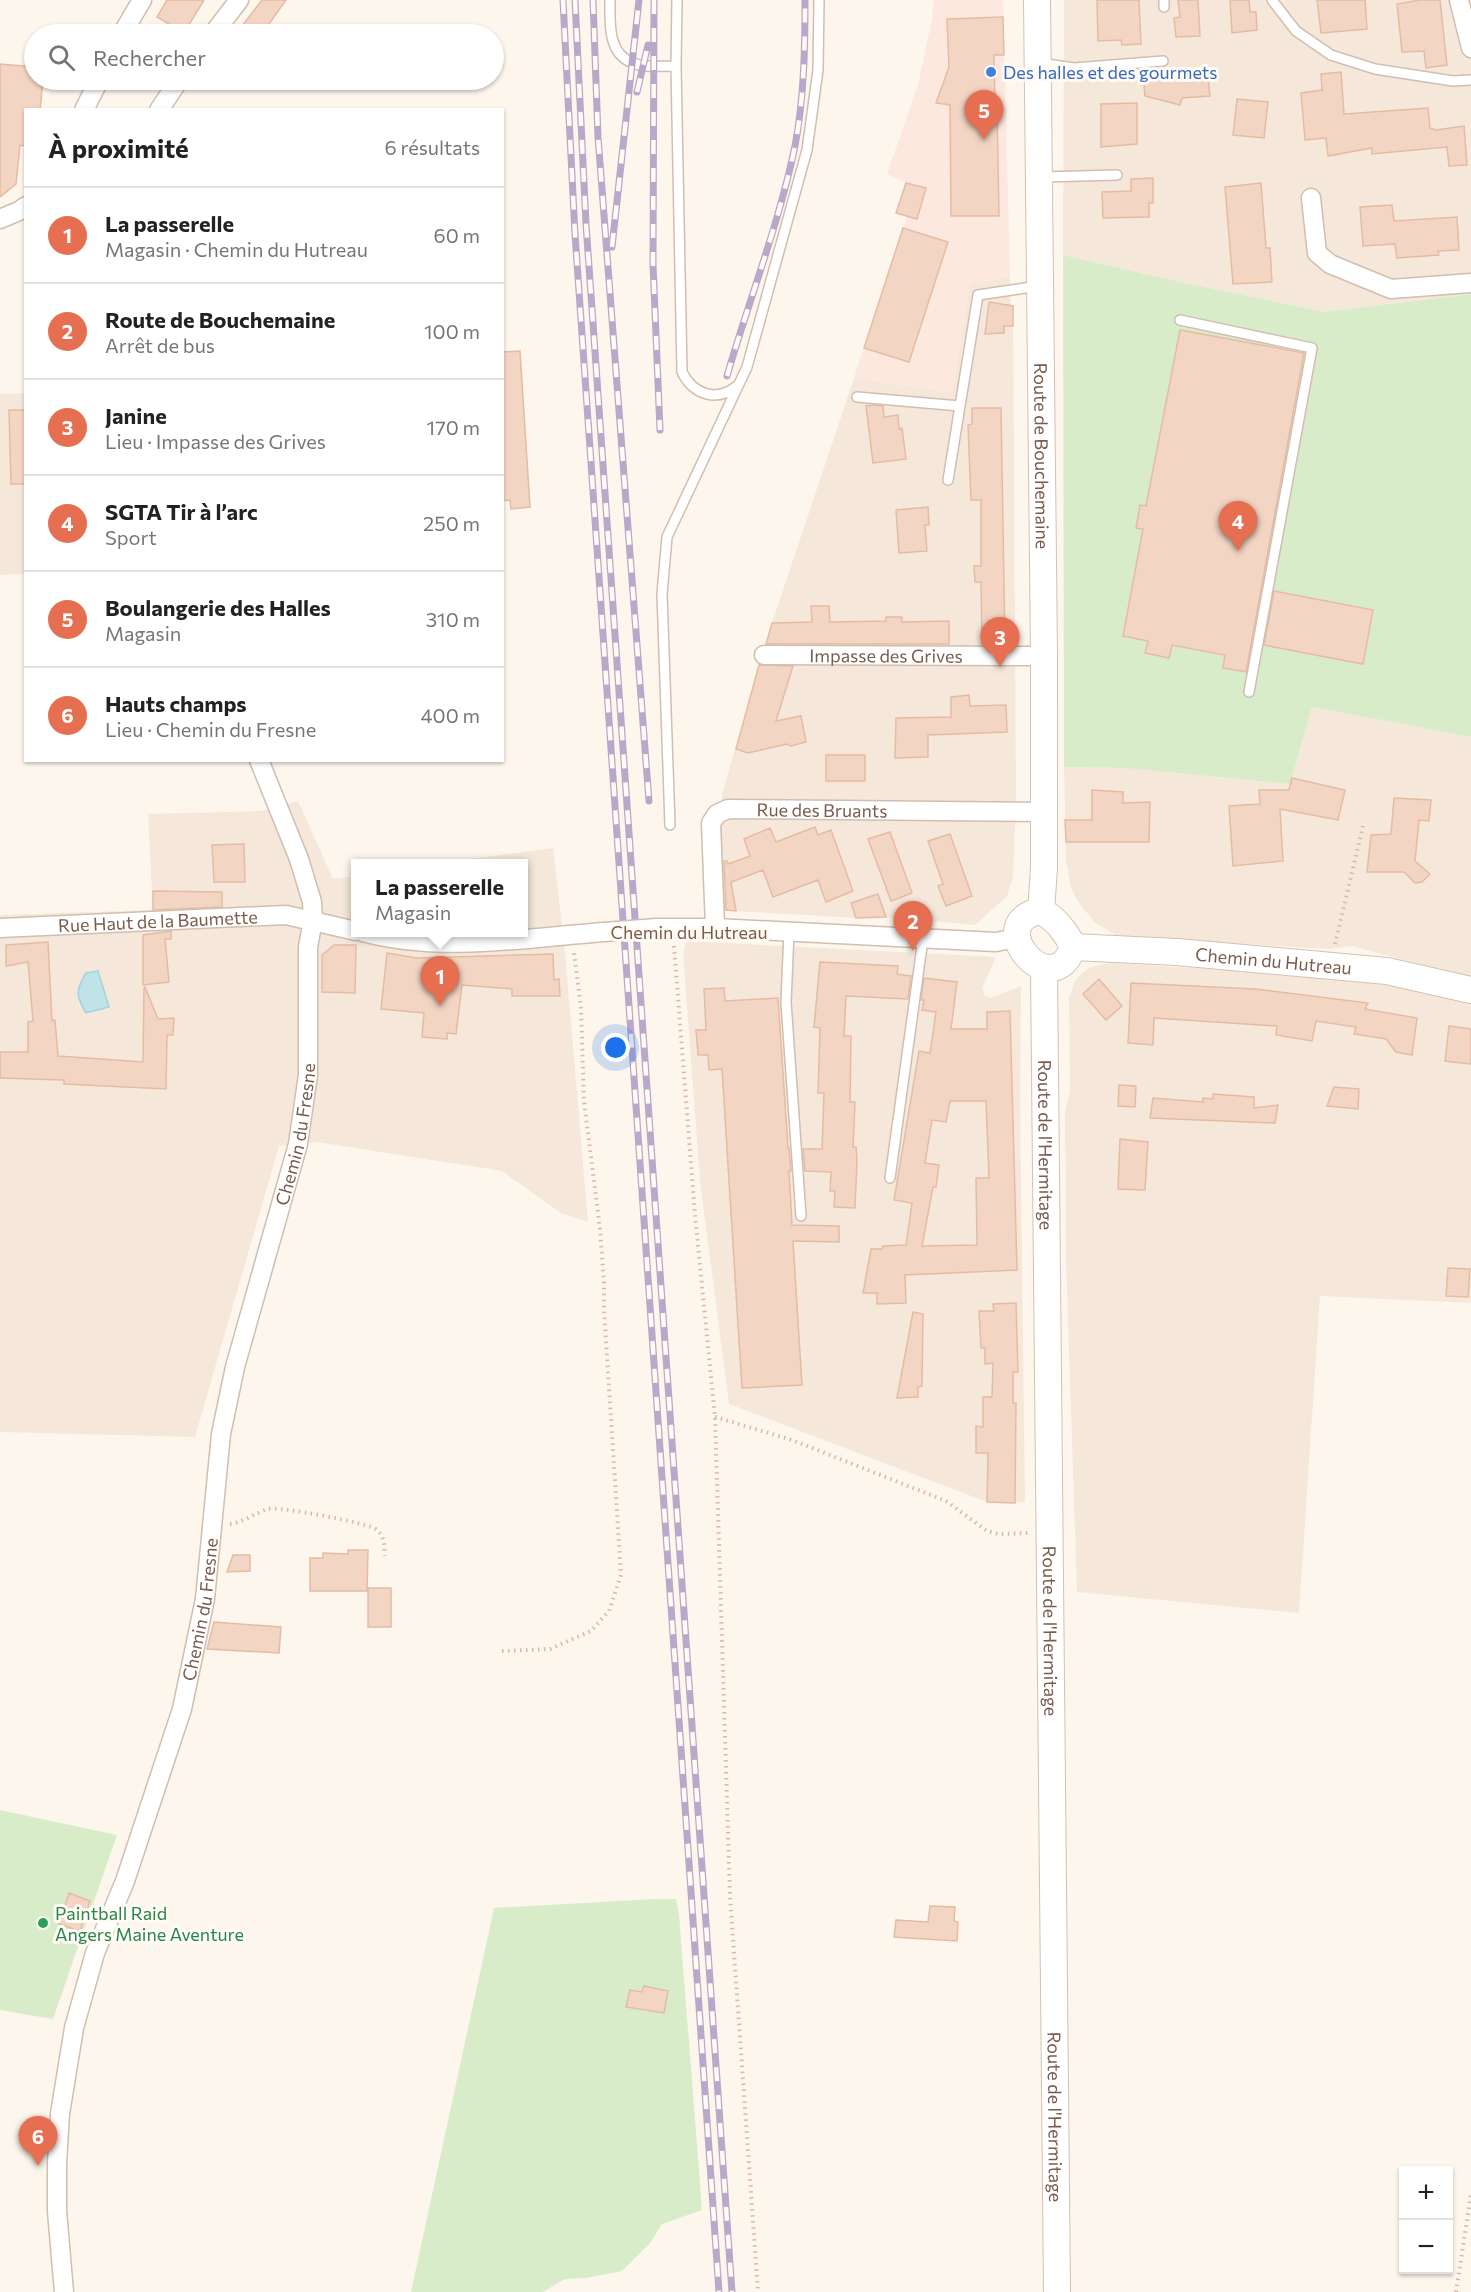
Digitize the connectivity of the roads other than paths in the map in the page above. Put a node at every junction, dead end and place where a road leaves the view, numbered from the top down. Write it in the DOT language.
graph roads {
  1 [pos="142,0"];
  2 [pos="239,0"];
  3 [pos="610,0"];
  4 [pos="677,0"];
  5 [pos="819,0"];
  6 [pos="1037,0"];
  7 [pos="1272,0"];
  8 [pos="1459,0"];
  9 [pos="128,24"];
  10 [pos="221,24"];
  11 [pos="1471,48"];
  12 [pos="1163,61"];
  13 [pos="1038,63"];
  14 [pos="676,66"];
  15 [pos="1471,80"];
  16 [pos="94,90"];
  17 [pos="172,90"];
  18 [pos="85,108"];
  19 [pos="160,108"];
  20 [pos="1117,175"];
  21 [pos="1039,177"];
  22 [pos="1311,198"];
  23 [pos="24,208"];
  24 [pos="0,219"];
  25 [pos="1471,283"];
  26 [pos="1040,286"];
  27 [pos="1180,320"];
  28 [pos="739,385"];
  29 [pos="856,397"];
  30 [pos="960,406"];
  31 [pos="948,480"];
  32 [pos="764,655"];
  33 [pos="1044,657"];
  34 [pos="1250,692"];
  35 [pos="260,762"];
  36 [pos="1044,812"];
  37 [pos="670,825"];
  38 [pos="1041,911"];
  39 [pos="313,920"];
  40 [pos="0,928"];
  41 [pos="715,928"];
  42 [pos="351,930"];
  43 [pos="789,932"];
  44 [pos="386,937"];
  45 [pos="1016,938"];
  46 [pos="923,939"];
  47 [pos="1073,947"];
  48 [pos="1044,969"];
  49 [pos="1471,990"];
  50 [pos="891,1178"];
  51 [pos="801,1216"];
  52 [pos="64,2292"];
  53 [pos="1057,2292"];
  1 -- 9 [label="street"];
  2 -- 10 [label="street"];
  3 -- 14 [label="lane"];
  4 -- 14 [label="lane"];
  5 -- 28 [label="lane"];
  6 -- 13 [label="street, Route de Bouchemaine"];
  7 -- 15 [label="lane"];
  8 -- 11 [label="street"];
  12 -- 13 [label="lane"];
  13 -- 21 [label="street, Route de Bouchemaine"];
  14 -- 28 [label="lane"];
  16 -- 18 [label="street"];
  17 -- 19 [label="street"];
  20 -- 21 [label="lane"];
  21 -- 26 [label="street, Route de Bouchemaine"];
  22 -- 25 [label="street"];
  23 -- 24 [label="street"];
  26 -- 30 [label="lane"];
  26 -- 33 [label="street, Route de Bouchemaine"];
  27 -- 34 [label="lane"];
  28 -- 37 [label="lane"];
  29 -- 30 [label="lane"];
  30 -- 31 [label="lane"];
  32 -- 33 [label="street, Impasse des Grives"];
  33 -- 36 [label="street, Route de Bouchemaine"];
  35 -- 39 [label="street, Chemin du Fresne"];
  36 -- 38 [label="street, Route de Bouchemaine"];
  36 -- 41 [label="street, Rue des Bruants"];
  38 -- 45 [label="street"];
  38 -- 47 [label="street"];
  39 -- 40 [label="street, Rue Haut de la Baumette"];
  39 -- 42 [label="street"];
  39 -- 52 [label="street, Chemin du Fresne"];
  41 -- 43 [label="street, Chemin du Hutreau"];
  41 -- 44 [label="street, Chemin du Hutreau, bridge"];
  43 -- 46 [label="street, Chemin du Hutreau"];
  43 -- 51 [label="lane"];
  45 -- 46 [label="street, Chemin du Hutreau"];
  45 -- 48 [label="street"];
  46 -- 50 [label="lane"];
  47 -- 48 [label="street"];
  47 -- 49 [label="street, Chemin du Hutreau"];
  48 -- 53 [label="street, Route de l'Hermitage"];
}
